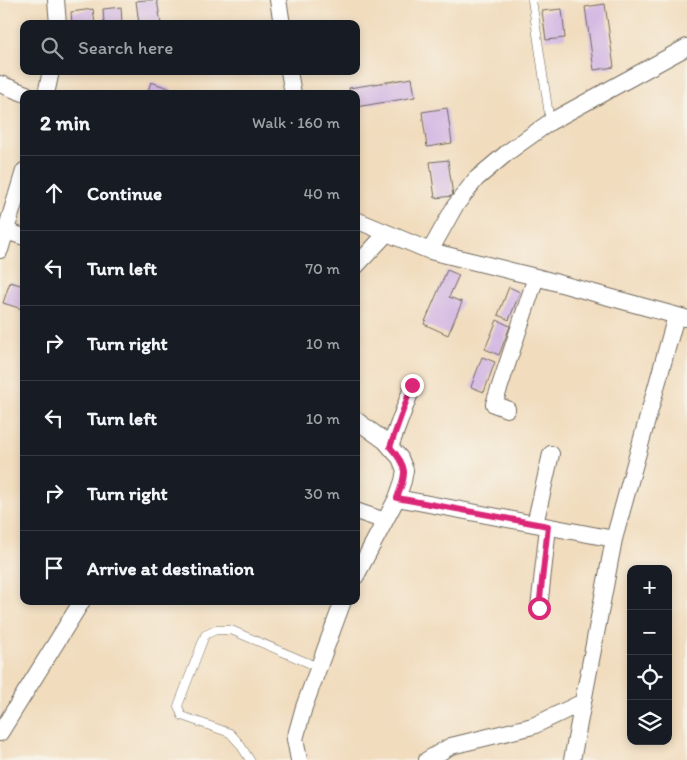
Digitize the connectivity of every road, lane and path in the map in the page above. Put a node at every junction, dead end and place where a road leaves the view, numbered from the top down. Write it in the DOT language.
graph roads {
  1 [pos="278,0"];
  2 [pos="532,0"];
  3 [pos="59,1"];
  4 [pos="58,20"];
  5 [pos="281,20"];
  6 [pos="687,47"];
  7 [pos="50,75"];
  8 [pos="290,75"];
  9 [pos="0,84"];
  10 [pos="47,90"];
  11 [pos="291,90"];
  12 [pos="20,92"];
  13 [pos="550,122"];
  14 [pos="20,184"];
  15 [pos="360,222"];
  16 [pos="6,231"];
  17 [pos="387,233"];
  18 [pos="20,236"];
  19 [pos="0,250"];
  20 [pos="430,251"];
  21 [pos="360,262"];
  22 [pos="536,277"];
  23 [pos="682,318"];
  24 [pos="412,385"];
  25 [pos="507,409"];
  26 [pos="360,423"];
  27 [pos="390,447"];
  28 [pos="551,454"];
  29 [pos="397,498"];
  30 [pos="360,513"];
  31 [pos="385,522"];
  32 [pos="542,525"];
  33 [pos="614,539"];
  34 [pos="360,569"];
  35 [pos="80,605"];
  36 [pos="341,605"];
  37 [pos="539,608"];
  38 [pos="318,667"];
  39 [pos="583,702"];
  40 [pos="0,733"];
  41 [pos="250,760"];
  42 [pos="299,760"];
  43 [pos="427,760"];
  44 [pos="572,760"];
  1 -- 5 [label="street"];
  2 -- 13 [label="lane"];
  3 -- 4 [label="street"];
  6 -- 13 [label="street"];
  7 -- 10 [label="street"];
  8 -- 11 [label="street"];
  9 -- 12 [label="street"];
  13 -- 20 [label="street"];
  14 -- 16 [label="street"];
  15 -- 17 [label="street"];
  16 -- 18 [label="street"];
  16 -- 19 [label="street"];
  17 -- 20 [label="street"];
  17 -- 21 [label="street"];
  20 -- 22 [label="street"];
  22 -- 23 [label="street"];
  22 -- 25 [label="street"];
  23 -- 33 [label="street"];
  24 -- 27 [label="street"];
  26 -- 27 [label="street"];
  27 -- 29 [label="street"];
  28 -- 32 [label="street"];
  29 -- 31 [label="street"];
  29 -- 32 [label="street"];
  30 -- 31 [label="street"];
  31 -- 34 [label="street"];
  32 -- 33 [label="street"];
  32 -- 37 [label="street"];
  33 -- 39 [label="street"];
  35 -- 40 [label="street"];
  36 -- 38 [label="street"];
  38 -- 41 [label="lane"];
  38 -- 42 [label="street"];
  39 -- 43 [label="street"];
  39 -- 44 [label="street"];
}
